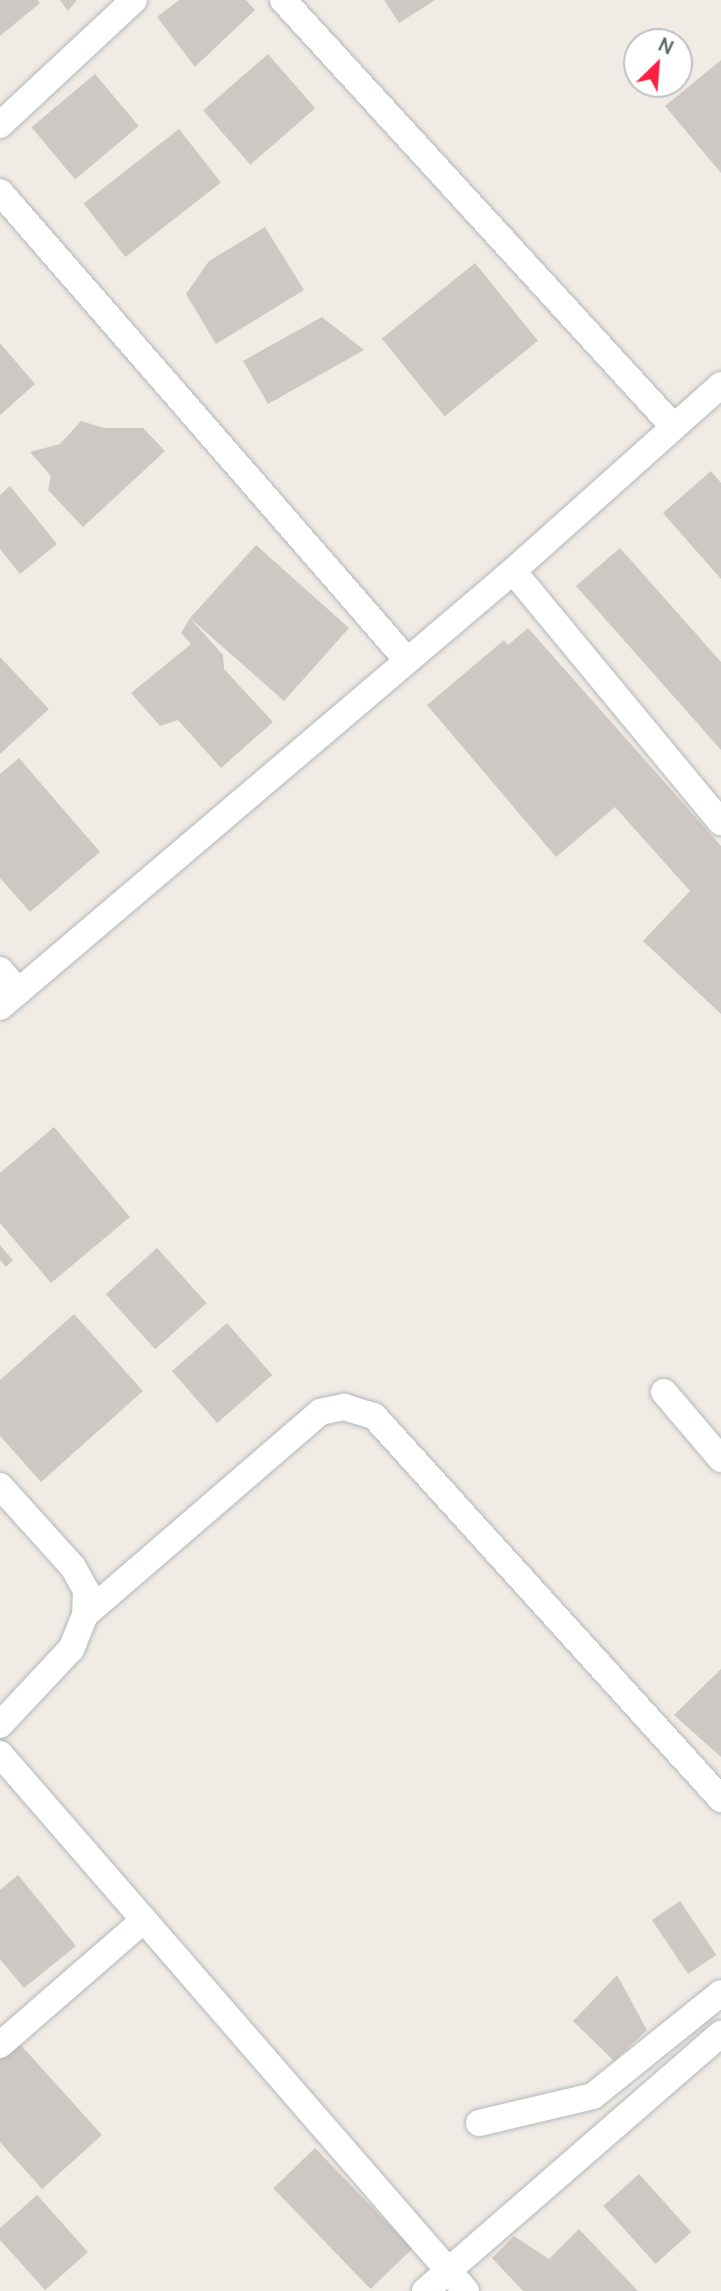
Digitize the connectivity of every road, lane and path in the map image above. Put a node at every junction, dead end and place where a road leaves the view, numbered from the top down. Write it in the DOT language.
graph roads {
  1 [pos="134,0"];
  2 [pos="283,0"];
  3 [pos="0,125"];
  4 [pos="0,192"];
  5 [pos="721,384"];
  6 [pos="673,426"];
  7 [pos="513,571"];
  8 [pos="407,660"];
  9 [pos="721,822"];
  10 [pos="0,970"];
  11 [pos="9,999"];
  12 [pos="664,1392"];
  13 [pos="721,1459"];
  14 [pos="0,1486"];
  15 [pos="85,1615"];
  16 [pos="0,1725"];
  17 [pos="0,1754"];
  18 [pos="721,1799"];
  19 [pos="144,1920"];
  20 [pos="721,1993"];
  21 [pos="721,2034"];
  22 [pos="0,2045"];
  23 [pos="479,2123"];
  24 [pos="449,2271"];
  25 [pos="425,2291"];
  26 [pos="466,2291"];
  1 -- 3 [label="street"];
  2 -- 6 [label="street"];
  4 -- 8 [label="street"];
  5 -- 6 [label="street"];
  6 -- 7 [label="street"];
  7 -- 8 [label="street"];
  7 -- 9 [label="street"];
  8 -- 11 [label="street"];
  10 -- 11 [label="street"];
  12 -- 13 [label="street"];
  14 -- 15 [label="street"];
  15 -- 16 [label="street"];
  15 -- 18 [label="street"];
  17 -- 19 [label="street"];
  19 -- 22 [label="street"];
  19 -- 24 [label="street"];
  20 -- 23 [label="street"];
  21 -- 24 [label="street"];
  24 -- 25 [label="street"];
  24 -- 26 [label="street"];
}
